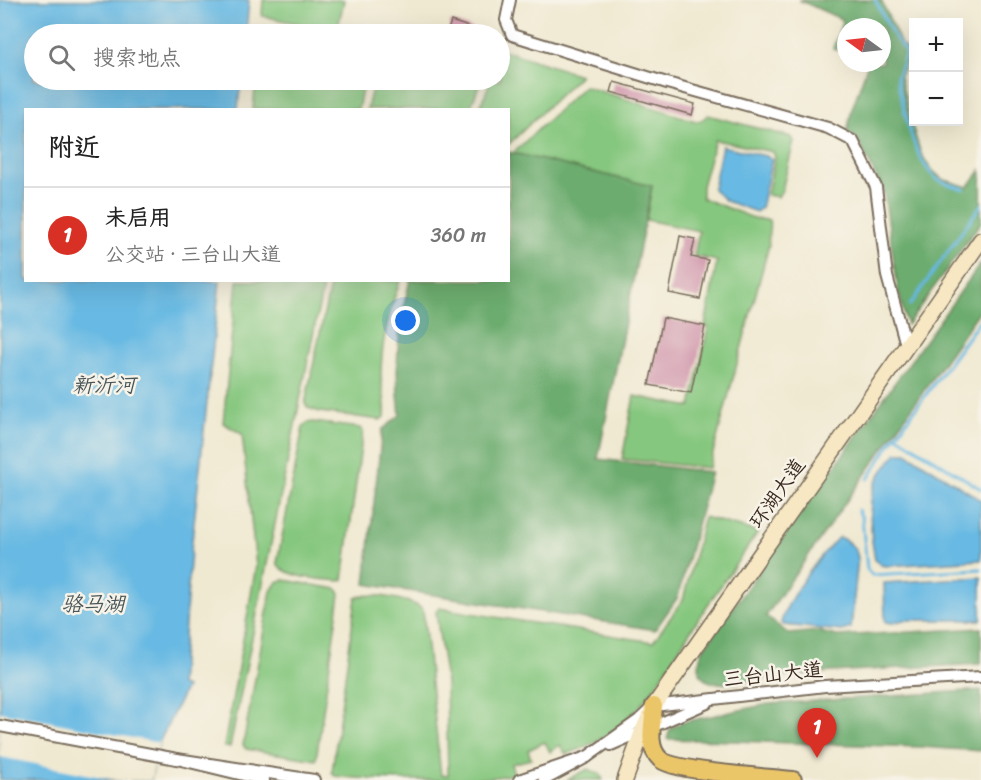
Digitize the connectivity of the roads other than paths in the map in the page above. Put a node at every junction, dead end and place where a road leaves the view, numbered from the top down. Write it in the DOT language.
graph roads {
  1 [pos="510,0"];
  2 [pos="508,24"];
  3 [pos="510,30"];
  4 [pos="981,240"];
  5 [pos="906,345"];
  6 [pos="981,677"];
  7 [pos="719,698"];
  8 [pos="654,706"];
  9 [pos="0,726"];
  10 [pos="648,728"];
  11 [pos="587,757"];
  12 [pos="219,768"];
  13 [pos="264,780"];
  14 [pos="314,780"];
  15 [pos="519,780"];
  16 [pos="544,780"];
  17 [pos="625,780"];
  18 [pos="793,780"];
  1 -- 2 [label="street"];
  3 -- 5 [label="street"];
  4 -- 5 [label="main road, 环湖大道"];
  5 -- 8 [label="main road, 环湖大道"];
  6 -- 7 [label="street, 三台山大道"];
  7 -- 8 [label="street, 三台山大道"];
  7 -- 10 [label="street"];
  8 -- 10 [label="main road"];
  8 -- 11 [label="street"];
  9 -- 12 [label="street"];
  10 -- 11 [label="street"];
  10 -- 17 [label="main road"];
  10 -- 18 [label="main road"];
  11 -- 15 [label="street"];
  11 -- 16 [label="street"];
  12 -- 13 [label="street"];
  12 -- 14 [label="street"];
}
